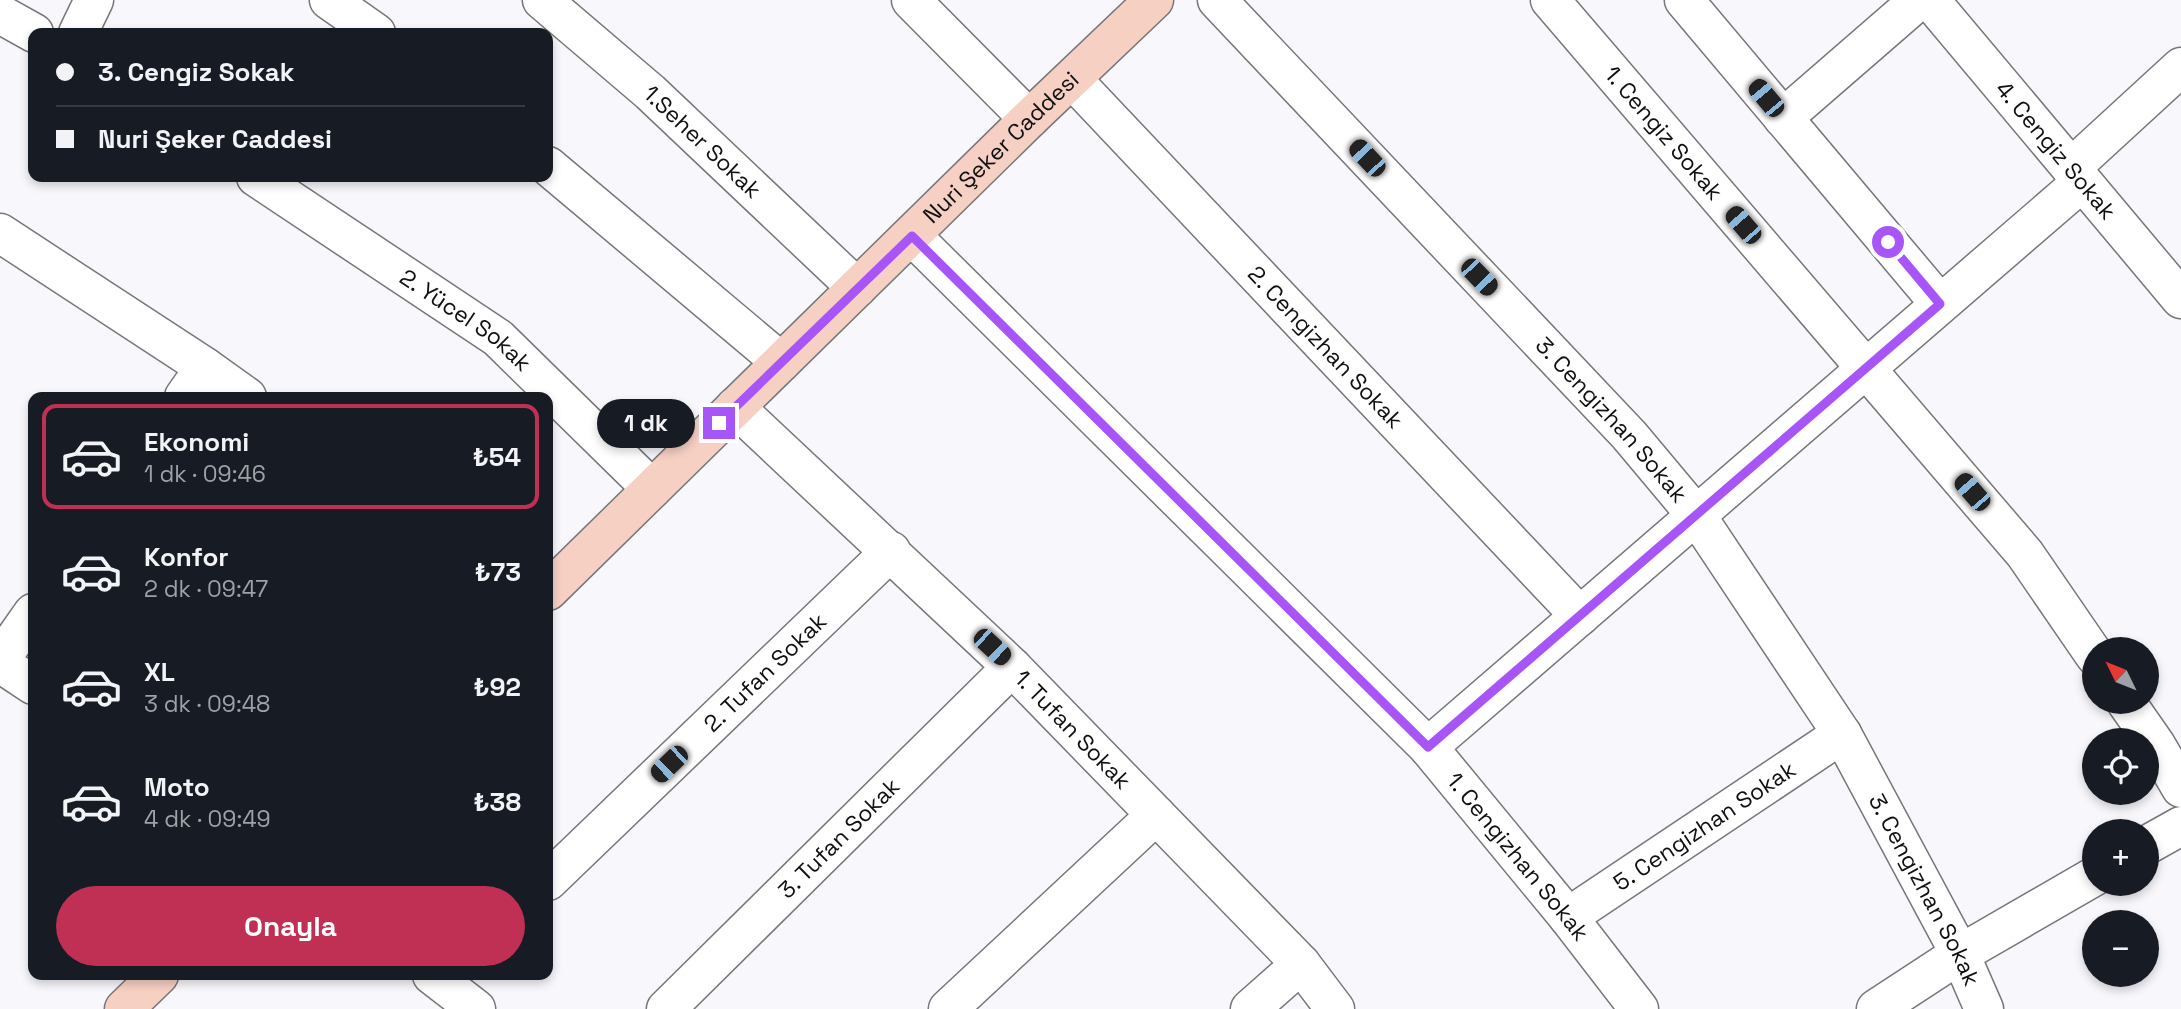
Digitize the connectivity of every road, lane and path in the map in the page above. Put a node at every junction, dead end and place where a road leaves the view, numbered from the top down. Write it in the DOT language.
graph roads {
  1 [pos="93,0"];
  2 [pos="329,0"];
  3 [pos="542,0"];
  4 [pos="911,0"];
  5 [pos="1154,0"];
  6 [pos="1217,0"];
  7 [pos="1550,0"];
  8 [pos="1684,0"];
  9 [pos="1919,0"];
  10 [pos="1930,0"];
  11 [pos="0,13"];
  12 [pos="80,28"];
  13 [pos="369,28"];
  14 [pos="28,29"];
  15 [pos="2181,67"];
  16 [pos="1072,79"];
  17 [pos="1783,118"];
  18 [pos="1029,119"];
  19 [pos="553,170"];
  20 [pos="2076,175"];
  21 [pos="264,182"];
  22 [pos="0,233"];
  23 [pos="912,236"];
  24 [pos="857,288"];
  25 [pos="2181,299"];
  26 [pos="1940,304"];
  27 [pos="781,362"];
  28 [pos="1866,369"];
  29 [pos="194,382"];
  30 [pos="229,392"];
  31 [pos="735,407"];
  32 [pos="652,489"];
  33 [pos="1696,515"];
  34 [pos="891,551"];
  35 [pos="553,586"];
  36 [pos="1580,616"];
  37 [pos="28,620"];
  38 [pos="2082,637"];
  39 [pos="0,662"];
  40 [pos="1012,667"];
  41 [pos="28,682"];
  42 [pos="2140,714"];
  43 [pos="1842,734"];
  44 [pos="2168,737"];
  45 [pos="1428,747"];
  46 [pos="2181,788"];
  47 [pos="1156,815"];
  48 [pos="2181,825"];
  49 [pos="2159,838"];
  50 [pos="553,876"];
  51 [pos="2082,884"];
  52 [pos="1568,917"];
  53 [pos="1960,954"];
  54 [pos="1301,964"];
  55 [pos="154,980"];
  56 [pos="445,980"];
  57 [pos="124,1009"];
  58 [pos="476,1009"];
  59 [pos="666,1009"];
  60 [pos="948,1009"];
  61 [pos="1250,1009"];
  62 [pos="1335,1009"];
  63 [pos="1639,1009"];
  64 [pos="1876,1009"];
  65 [pos="1984,1009"];
  1 -- 12 [label="street"];
  2 -- 13 [label="street"];
  3 -- 24 [label="street, 1.Seher Sokak"];
  4 -- 18 [label="street"];
  5 -- 16 [label="street, Nuri Şeker Caddesi"];
  6 -- 33 [label="street, 3. Cengizhan Sokak"];
  7 -- 28 [label="street, 1. Cengiz Sokak"];
  8 -- 17 [label="street"];
  9 -- 17 [label="street"];
  10 -- 20 [label="street, 4. Cengiz Sokak"];
  11 -- 14 [label="street"];
  15 -- 20 [label="street"];
  16 -- 18 [label="street, Nuri Şeker Caddesi"];
  16 -- 36 [label="street, 2. Cengizhan Sokak"];
  17 -- 26 [label="street"];
  18 -- 23 [label="street, Nuri Şeker Caddesi"];
  19 -- 27 [label="street"];
  20 -- 25 [label="street, 4. Cengiz Sokak"];
  20 -- 26 [label="street"];
  21 -- 32 [label="street, 2. Yücel Sokak"];
  22 -- 29 [label="street"];
  23 -- 24 [label="street, Nuri Şeker Caddesi"];
  23 -- 45 [label="street, 1. Cengizhan Sokak"];
  24 -- 27 [label="street, Nuri Şeker Caddesi"];
  26 -- 28 [label="street"];
  27 -- 31 [label="street, Nuri Şeker Caddesi"];
  28 -- 33 [label="street"];
  28 -- 38 [label="street, 1. Cengiz Sokak"];
  29 -- 30 [label="street"];
  31 -- 32 [label="street, Nuri Şeker Caddesi"];
  31 -- 34 [label="street, 1. Tufan Sokak"];
  32 -- 35 [label="street, Nuri Şeker Caddesi"];
  33 -- 36 [label="street"];
  33 -- 43 [label="street, 3. Cengizhan Sokak"];
  34 -- 40 [label="street, 1. Tufan Sokak"];
  34 -- 50 [label="street, 2. Tufan Sokak"];
  36 -- 45 [label="street"];
  37 -- 39 [label="street"];
  39 -- 41 [label="street"];
  40 -- 47 [label="street, 1. Tufan Sokak"];
  40 -- 59 [label="street, 3. Tufan Sokak"];
  42 -- 44 [label="street"];
  43 -- 52 [label="street, 5. Cengizhan Sokak"];
  43 -- 53 [label="street, 3. Cengizhan Sokak"];
  44 -- 46 [label="street"];
  45 -- 52 [label="street, 1. Cengizhan Sokak"];
  47 -- 54 [label="street, 1. Tufan Sokak"];
  47 -- 60 [label="street"];
  48 -- 49 [label="street"];
  51 -- 53 [label="street"];
  52 -- 63 [label="street, 1. Cengizhan Sokak"];
  53 -- 64 [label="street"];
  53 -- 65 [label="street, 3. Cengizhan Sokak"];
  54 -- 61 [label="street"];
  54 -- 62 [label="street, 1. Tufan Sokak"];
  55 -- 57 [label="street"];
  56 -- 58 [label="street"];
}
